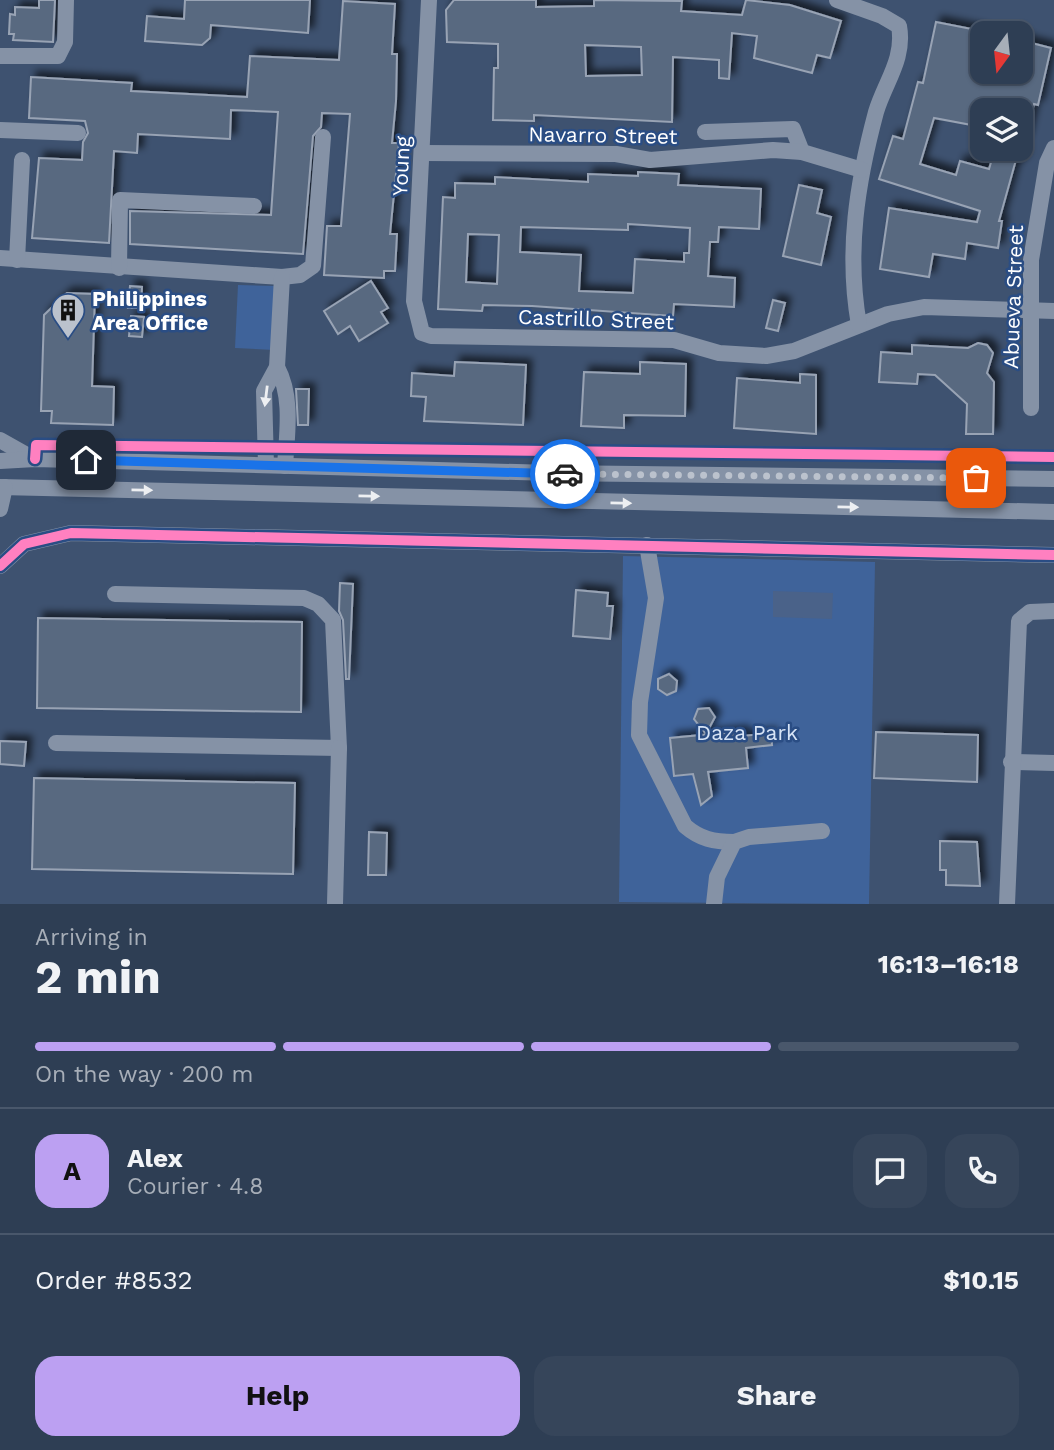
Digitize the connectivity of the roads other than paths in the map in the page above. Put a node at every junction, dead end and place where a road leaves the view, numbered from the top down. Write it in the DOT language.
graph roads {
  1 [pos="66,0"];
  2 [pos="429,0"];
  3 [pos="837,0"];
  4 [pos="0,56"];
  5 [pos="0,130"];
  6 [pos="705,132"];
  7 [pos="78,133"];
  8 [pos="323,137"];
  9 [pos="1054,148"];
  10 [pos="802,152"];
  11 [pos="423,153"];
  12 [pos="22,160"];
  13 [pos="862,170"];
  14 [pos="254,206"];
  15 [pos="0,258"];
  16 [pos="17,260"];
  17 [pos="119,268"];
  18 [pos="282,277"];
  19 [pos="1031,310"];
  20 [pos="1054,311"];
  21 [pos="859,325"];
  22 [pos="422,333"];
  23 [pos="277,367"];
  24 [pos="1031,408"];
  25 [pos="0,440"];
  26 [pos="34,459"];
  27 [pos="0,461"];
  28 [pos="266,465"];
  29 [pos="285,466"];
  30 [pos="551,473"];
  31 [pos="1054,479"];
  32 [pos="2,487"];
  33 [pos="551,501"];
  34 [pos="0,509"];
  35 [pos="1054,512"];
  36 [pos="647,545"];
  37 [pos="1054,555"];
  38 [pos="0,566"];
  39 [pos="115,594"];
  40 [pos="1054,611"];
  41 [pos="56,743"];
  42 [pos="339,748"];
  43 [pos="1011,762"];
  44 [pos="1054,763"];
  45 [pos="822,831"];
  46 [pos="734,842"];
  47 [pos="335,904"];
  48 [pos="714,904"];
  49 [pos="1007,904"];
  1 -- 4 [label="street"];
  2 -- 11 [label="street, Young"];
  3 -- 13 [label="street"];
  5 -- 7 [label="street"];
  6 -- 10 [label="street"];
  8 -- 18 [label="street"];
  9 -- 19 [label="street, Abueva Street"];
  10 -- 11 [label="street, Navarro Street"];
  10 -- 13 [label="street, Navarro Street"];
  11 -- 22 [label="street, Young"];
  12 -- 16 [label="street"];
  13 -- 21 [label="street"];
  14 -- 17 [label="street"];
  15 -- 16 [label="street"];
  16 -- 17 [label="street"];
  17 -- 18 [label="street"];
  18 -- 23 [label="street"];
  19 -- 20 [label="street, Castrillo Street"];
  19 -- 21 [label="street, Castrillo Street"];
  19 -- 24 [label="street, Abueva Street"];
  21 -- 22 [label="street, Castrillo Street"];
  23 -- 28 [label="street, one-way"];
  23 -- 29 [label="street"];
  25 -- 26 [label="street"];
  26 -- 27 [label="street"];
  26 -- 28 [label="street"];
  28 -- 29 [label="street"];
  29 -- 30 [label="street"];
  30 -- 31 [label="street"];
  30 -- 33 [label="street"];
  32 -- 33 [label="street, one-way"];
  32 -- 34 [label="street"];
  33 -- 35 [label="street, one-way"];
  36 -- 37 [label="street"];
  36 -- 38 [label="street"];
  36 -- 46 [label="street"];
  39 -- 42 [label="street"];
  40 -- 43 [label="street"];
  41 -- 42 [label="street"];
  42 -- 47 [label="street"];
  43 -- 44 [label="street"];
  43 -- 49 [label="street"];
  45 -- 46 [label="street"];
  46 -- 48 [label="street"];
}
